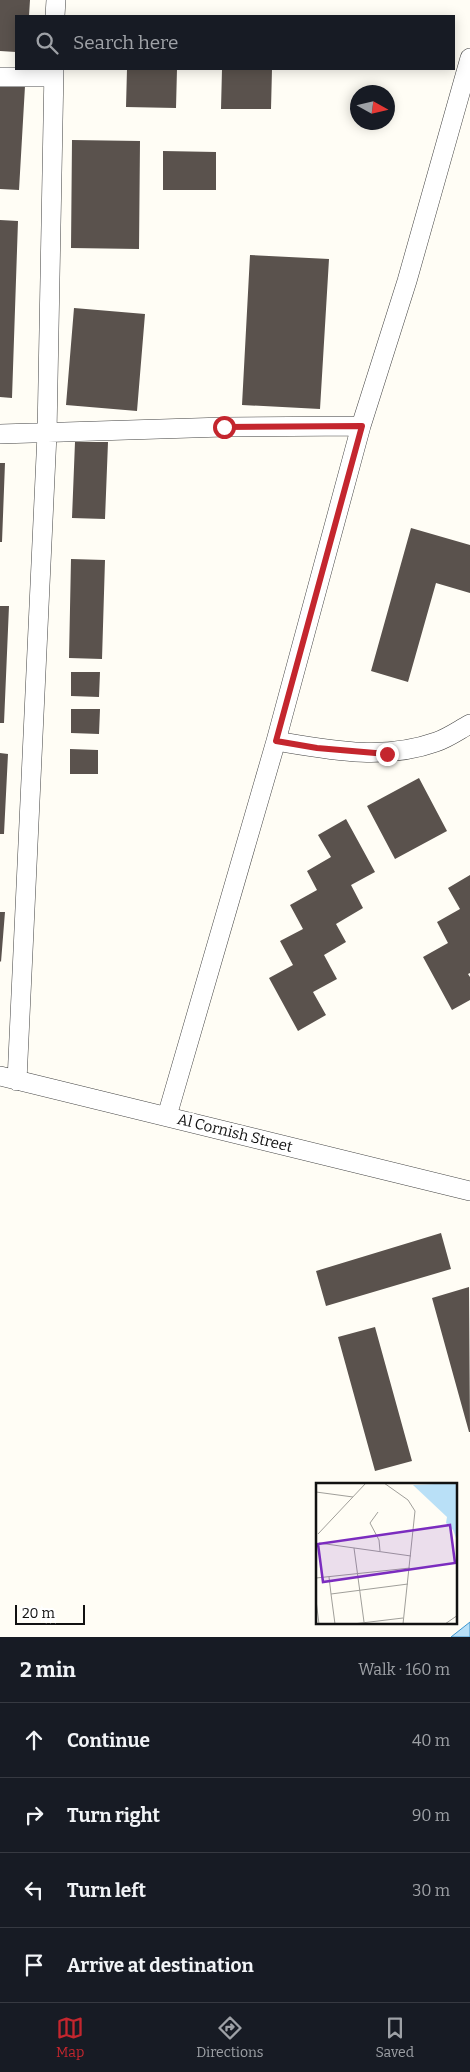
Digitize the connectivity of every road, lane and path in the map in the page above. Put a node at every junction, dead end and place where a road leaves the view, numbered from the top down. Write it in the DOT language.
graph roads {
  1 [pos="56,0"];
  2 [pos="55,15"];
  3 [pos="470,58"];
  4 [pos="54,73"];
  5 [pos="0,77"];
  6 [pos="362,426"];
  7 [pos="0,434"];
  8 [pos="46,434"];
  9 [pos="470,724"];
  10 [pos="276,741"];
  11 [pos="8,1078"];
  12 [pos="166,1116"];
  13 [pos="470,1191"];
  1 -- 2 [label="street"];
  3 -- 6 [label="street"];
  4 -- 5 [label="street"];
  4 -- 8 [label="street"];
  6 -- 8 [label="street"];
  6 -- 10 [label="street"];
  7 -- 8 [label="street"];
  8 -- 11 [label="street"];
  9 -- 10 [label="street"];
  10 -- 12 [label="street"];
  11 -- 12 [label="street, Al Cornish Street"];
  12 -- 13 [label="street, Al Cornish Street"];
}
